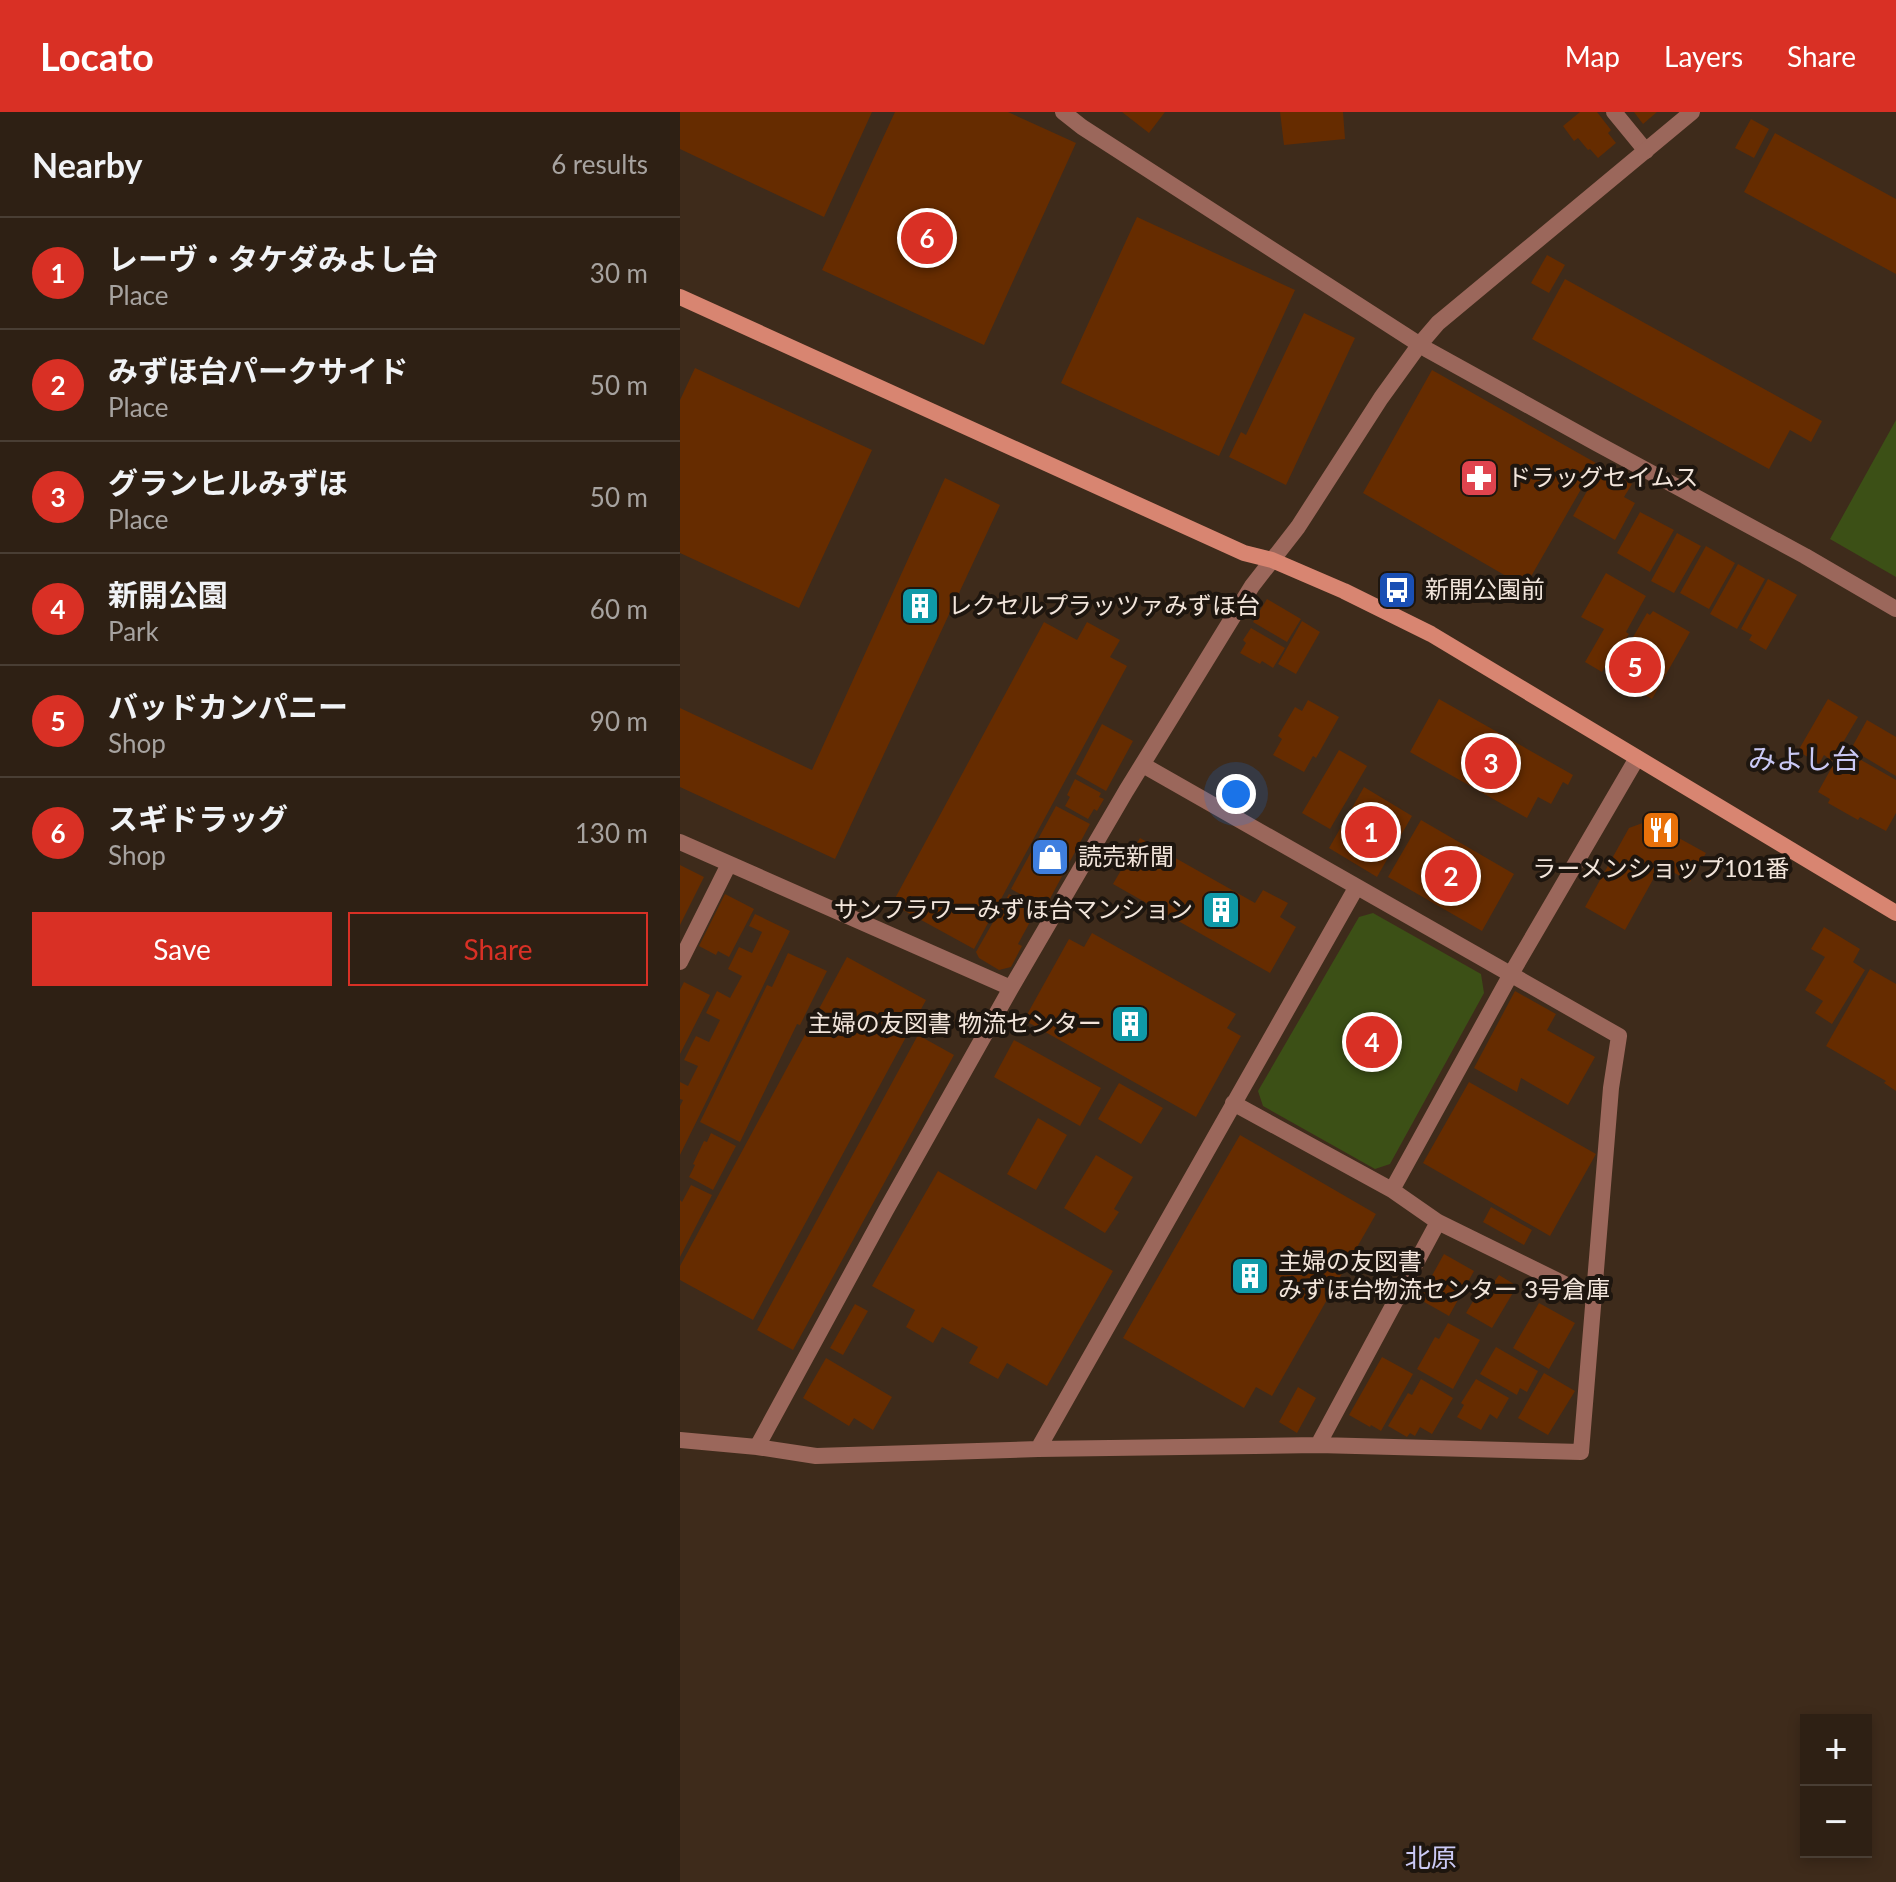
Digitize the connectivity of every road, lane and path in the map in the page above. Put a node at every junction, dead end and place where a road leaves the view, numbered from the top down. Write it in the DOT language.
graph roads {
  1 [pos="1063,112"];
  2 [pos="1614,112"];
  3 [pos="1692,112"];
  4 [pos="1646,151"];
  5 [pos="680,297"];
  6 [pos="1420,344"];
  7 [pos="1272,560"];
  8 [pos="1896,609"];
  9 [pos="1637,758"];
  10 [pos="1143,765"];
  11 [pos="680,842"];
  12 [pos="729,864"];
  13 [pos="1356,888"];
  14 [pos="1896,913"];
  15 [pos="680,962"];
  16 [pos="1511,974"];
  17 [pos="1011,988"];
  18 [pos="1233,1103"];
  19 [pos="1392,1190"];
  20 [pos="1438,1222"];
  21 [pos="1595,1299"];
  22 [pos="680,1440"];
  23 [pos="1318,1445"];
  24 [pos="757,1447"];
  25 [pos="1038,1449"];
  1 -- 6 [label="street"];
  2 -- 4 [label="street"];
  3 -- 4 [label="street"];
  4 -- 6 [label="street"];
  5 -- 7 [label="street"];
  6 -- 7 [label="street"];
  6 -- 8 [label="street"];
  7 -- 9 [label="street"];
  7 -- 10 [label="street"];
  9 -- 14 [label="street"];
  9 -- 16 [label="street"];
  10 -- 13 [label="street"];
  10 -- 17 [label="street"];
  11 -- 12 [label="street"];
  12 -- 15 [label="street"];
  12 -- 17 [label="street"];
  13 -- 16 [label="street"];
  13 -- 18 [label="street"];
  16 -- 19 [label="street"];
  16 -- 21 [label="street"];
  17 -- 24 [label="street"];
  18 -- 19 [label="street"];
  18 -- 25 [label="street"];
  19 -- 20 [label="street"];
  20 -- 21 [label="street"];
  20 -- 23 [label="street"];
  21 -- 23 [label="street"];
  22 -- 24 [label="street"];
  23 -- 25 [label="street"];
  24 -- 25 [label="street"];
}
